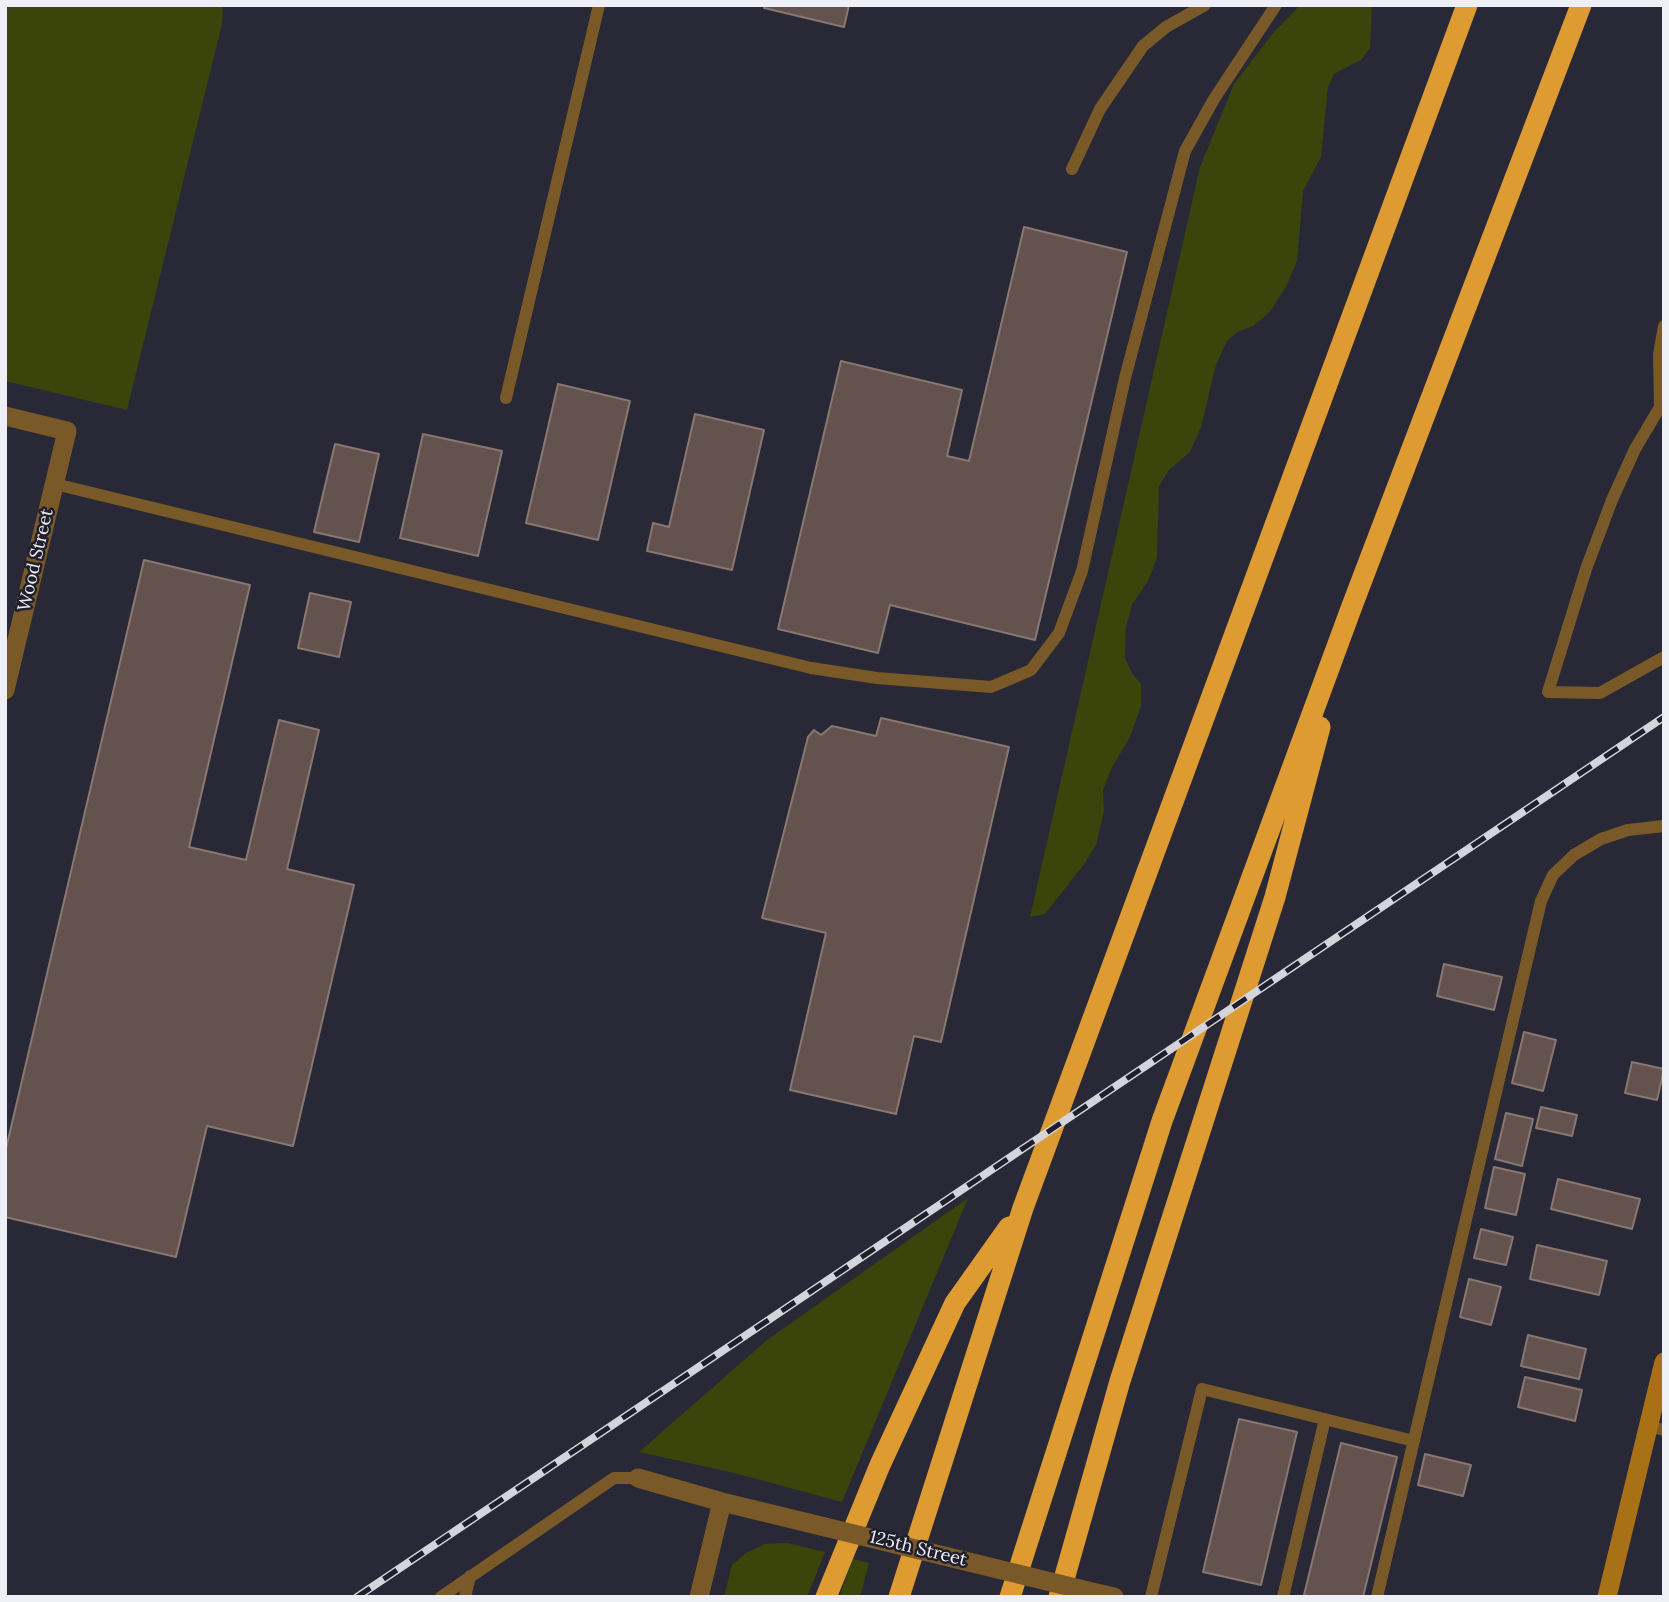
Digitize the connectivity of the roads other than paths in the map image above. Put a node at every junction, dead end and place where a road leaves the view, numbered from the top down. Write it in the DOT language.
graph roads {
  1 [pos="599,5"];
  2 [pos="1205,5"];
  3 [pos="1276,5"];
  4 [pos="1467,5"];
  5 [pos="1581,5"];
  6 [pos="1072,169"];
  7 [pos="1664,326"];
  8 [pos="506,398"];
  9 [pos="1662,409"];
  10 [pos="5,416"];
  11 [pos="55,484"];
  12 [pos="1352,607"];
  13 [pos="1664,657"];
  14 [pos="5,690"];
  15 [pos="1664,826"];
  16 [pos="1023,1208"];
  17 [pos="1664,1362"];
  18 [pos="1661,1387"];
  19 [pos="1325,1419"];
  20 [pos="1656,1428"];
  21 [pos="1414,1441"];
  22 [pos="638,1478"];
  23 [pos="722,1503"];
  24 [pos="470,1576"];
  25 [pos="441,1597"];
  26 [pos="465,1597"];
  27 [pos="699,1597"];
  28 [pos="826,1597"];
  29 [pos="898,1597"];
  30 [pos="1010,1597"];
  31 [pos="1059,1597"];
  32 [pos="1114,1597"];
  33 [pos="1151,1597"];
  34 [pos="1283,1597"];
  35 [pos="1377,1597"];
  36 [pos="1607,1597"];
  1 -- 8 [label="lane"];
  2 -- 6 [label="lane"];
  3 -- 11 [label="lane"];
  4 -- 16 [label="highway"];
  5 -- 12 [label="highway"];
  7 -- 9 [label="lane"];
  9 -- 13 [label="lane"];
  10 -- 11 [label="street, Wood Street"];
  11 -- 14 [label="street, Wood Street"];
  12 -- 30 [label="highway"];
  12 -- 31 [label="highway"];
  15 -- 21 [label="lane"];
  16 -- 28 [label="highway"];
  16 -- 29 [label="highway"];
  17 -- 18 [label="main road"];
  18 -- 20 [label="main road"];
  19 -- 21 [label="lane"];
  19 -- 33 [label="lane"];
  19 -- 34 [label="lane"];
  20 -- 36 [label="main road"];
  21 -- 35 [label="lane"];
  22 -- 23 [label="street, 125th Street"];
  22 -- 24 [label="lane"];
  23 -- 27 [label="street"];
  23 -- 32 [label="street, 125th Street, bridge"];
  24 -- 25 [label="lane"];
  24 -- 26 [label="lane"];
}
